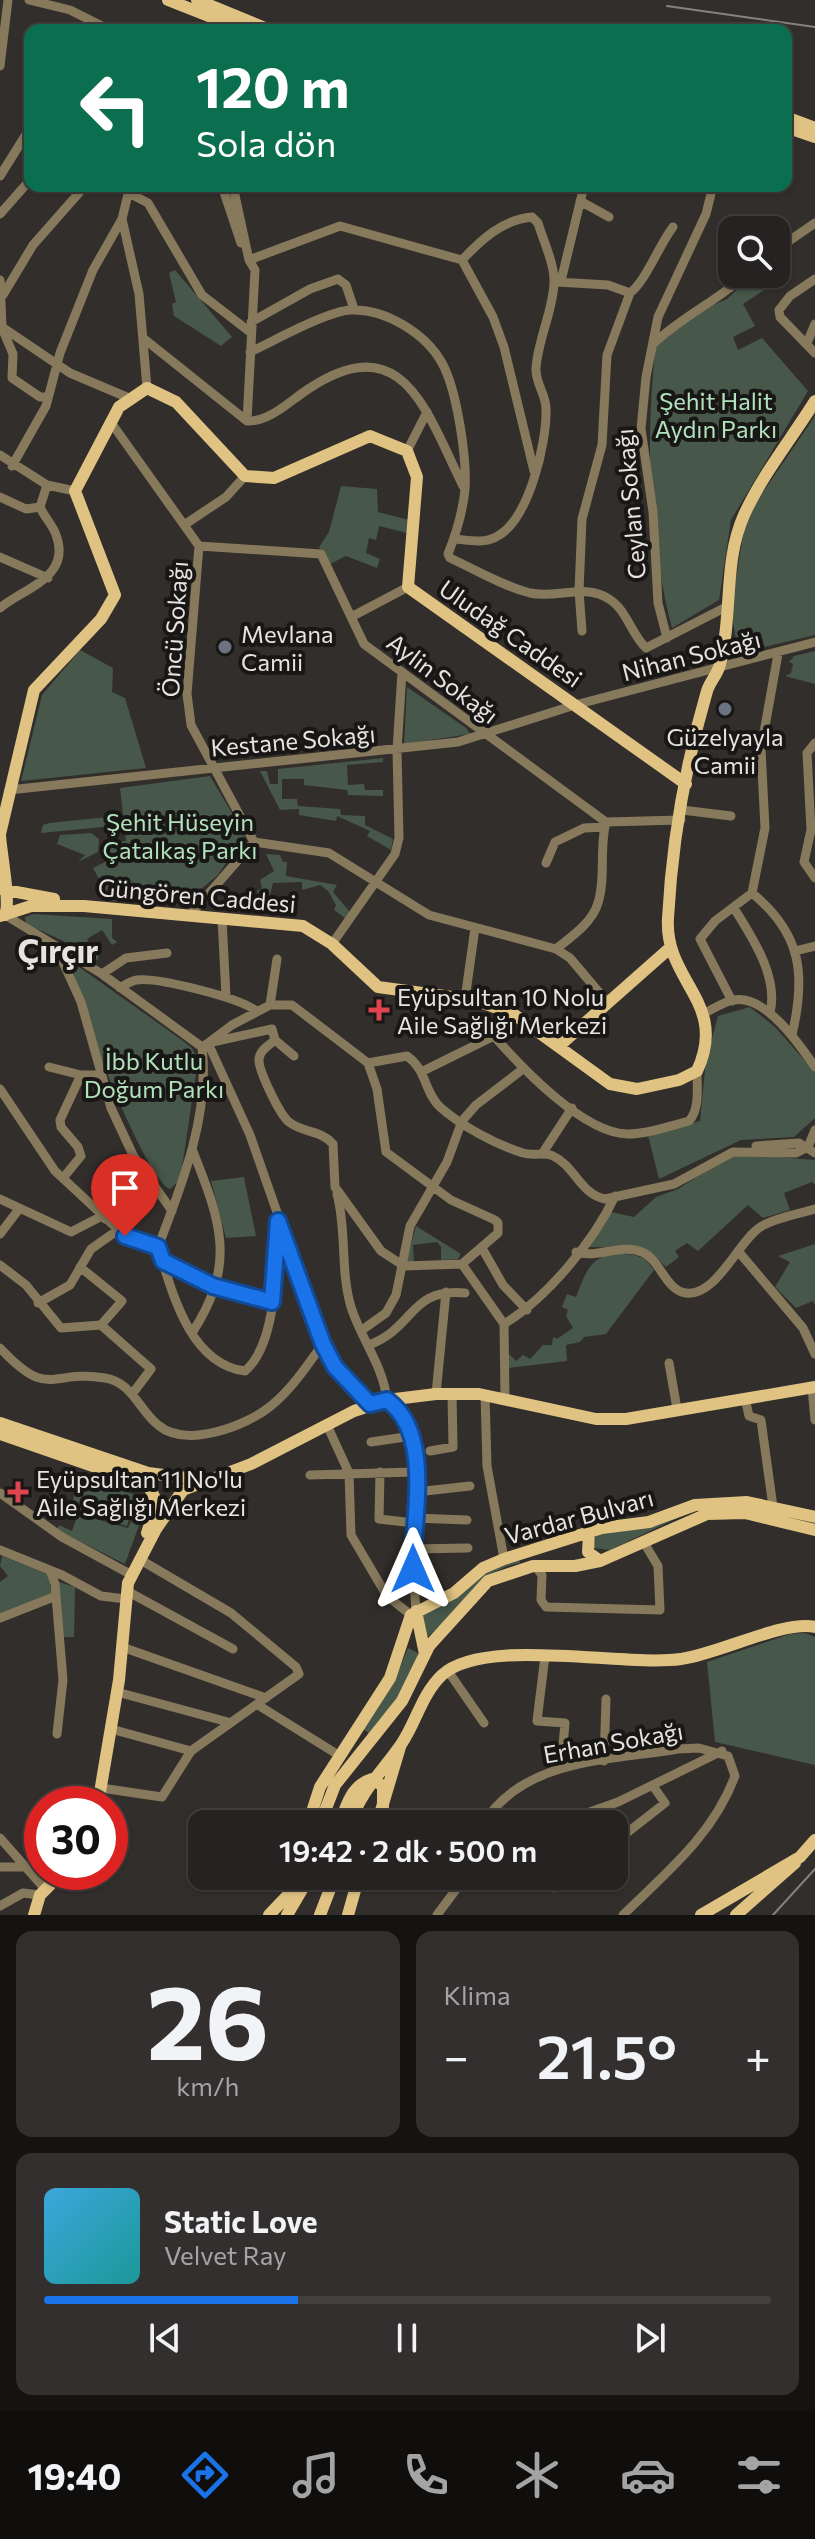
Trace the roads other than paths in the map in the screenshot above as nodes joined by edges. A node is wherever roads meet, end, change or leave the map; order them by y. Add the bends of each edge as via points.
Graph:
1 (8, 0) edge
2 (29, 0) edge
3 (168, 0) edge
4 (197, 0) edge
5 (90, 24) edge
6 (229, 24) edge
7 (255, 24) edge
8 (0, 66) edge
9 (792, 119) edge
10 (815, 128) edge
11 (792, 129) edge
12 (815, 137) edge
13 (24, 138) edge
14 (0, 176) edge
15 (24, 187) edge
16 (80, 192) edge
17 (129, 192) edge
18 (133, 192) edge
19 (224, 192) edge
20 (234, 192) edge
21 (582, 192) edge
22 (712, 192) edge
23 (580, 201) junction
24 (0, 214) edge
25 (609, 217) dead end
26 (122, 219) junction
27 (815, 223) edge
28 (673, 227) dead end
29 (790, 240) edge
30 (249, 260) junction
31 (462, 260) junction
32 (815, 279) edge
33 (0, 280) edge
34 (557, 282) junction
35 (731, 288) edge
36 (630, 293) junction
37 (3, 295) junction
38 (354, 309) junction
39 (815, 324) edge
40 (1, 327) edge
41 (251, 327) junction
42 (143, 338) junction
43 (807, 343) junction
44 (650, 346) junction
45 (250, 352) junction
46 (815, 353) edge
47 (58, 363) junction
48 (147, 388) junction
49 (48, 397) junction
50 (129, 398) junction
51 (815, 401) edge
52 (427, 412) junction
53 (110, 421) junction
54 (247, 421) junction
55 (407, 451) junction
56 (0, 455) edge
57 (12, 466) junction
58 (535, 474) junction
59 (245, 476) junction
60 (47, 485) junction
61 (465, 489) junction
62 (75, 491) junction
63 (0, 497) edge
64 (40, 507) junction
65 (184, 525) junction
66 (454, 539) junction
67 (199, 546) junction
68 (0, 557) edge
69 (48, 578) junction
70 (408, 587) junction
71 (579, 591) junction
72 (726, 607) junction
73 (0, 608) edge
74 (351, 617) junction
75 (582, 631) dead end
76 (667, 638) junction
77 (815, 642) edge
78 (778, 654) junction
79 (720, 665) junction
80 (402, 672) junction
81 (575, 705) junction
82 (486, 735) junction
83 (815, 743) edge
84 (397, 750) junction
85 (214, 768) junction
86 (686, 784) junction
87 (9, 790) junction
88 (682, 815) junction
89 (731, 816) dead end
90 (606, 825) junction
91 (0, 834) edge
92 (254, 842) junction
93 (815, 856) edge
94 (804, 862) junction
95 (546, 863) dead end
96 (815, 878) edge
97 (378, 883) junction
98 (2, 890) edge
99 (752, 893) junction
100 (84, 906) junction
101 (734, 908) junction
102 (190, 915) junction
103 (2, 916) edge
104 (222, 919) junction
105 (475, 928) junction
106 (332, 944) junction
107 (815, 946) edge
108 (671, 947) junction
109 (57, 949) junction
110 (556, 949) junction
111 (795, 951) junction
112 (167, 953) dead end
113 (277, 959) dead end
114 (102, 974) junction
115 (120, 988) junction
116 (226, 996) junction
117 (465, 999) junction
118 (732, 1001) junction
119 (608, 1003) junction
120 (270, 1005) junction
121 (501, 1009) junction
122 (256, 1011) junction
123 (705, 1013) junction
124 (770, 1013) junction
125 (792, 1035) junction
126 (494, 1036) junction
127 (275, 1040) junction
128 (205, 1045) junction
129 (559, 1046) junction
130 (294, 1056) dead end
131 (368, 1063) junction
132 (49, 1067) dead end
133 (815, 1067) edge
134 (523, 1069) junction
135 (423, 1071) junction
136 (697, 1071) junction
137 (81, 1075) junction
138 (100, 1075) junction
139 (0, 1089) edge
140 (572, 1108) junction
141 (462, 1121) junction
142 (815, 1130) edge
143 (192, 1149) junction
144 (811, 1150) edge
145 (542, 1154) junction
146 (63, 1178) junction
147 (152, 1186) junction
148 (335, 1187) junction
149 (432, 1188) junction
150 (615, 1196) junction
151 (0, 1199) edge
152 (19, 1209) junction
153 (815, 1209) edge
154 (172, 1211) junction
155 (103, 1217) junction
156 (278, 1221) junction
157 (118, 1230) junction
158 (0, 1234) edge
159 (158, 1247) junction
160 (482, 1248) junction
161 (738, 1251) junction
162 (576, 1252) junction
163 (163, 1261) junction
164 (462, 1264) junction
165 (0, 1265) edge
166 (404, 1266) junction
167 (80, 1267) junction
168 (213, 1286) junction
169 (446, 1292) junction
170 (465, 1293) dead end
171 (272, 1302) junction
172 (38, 1303) junction
173 (527, 1310) junction
174 (504, 1324) junction
175 (101, 1325) junction
176 (362, 1330) junction
177 (192, 1333) junction
178 (323, 1344) junction
179 (369, 1345) junction
180 (0, 1348) edge
181 (815, 1354) edge
182 (669, 1363) dead end
183 (814, 1388) edge
184 (133, 1393) junction
185 (436, 1394) junction
186 (452, 1394) junction
187 (485, 1395) junction
188 (745, 1398) junction
189 (505, 1399) junction
190 (387, 1400) junction
191 (370, 1404) junction
192 (677, 1409) junction
193 (815, 1420) edge
194 (0, 1423) edge
195 (327, 1425) junction
196 (0, 1434) edge
197 (412, 1436) junction
198 (371, 1442) dead end
199 (430, 1451) dead end
200 (348, 1472) junction
201 (380, 1472) junction
202 (415, 1472) junction
203 (310, 1475) dead end
204 (202, 1480) junction
205 (470, 1486) dead end
206 (416, 1492) junction
207 (0, 1493) edge
208 (773, 1507) junction
209 (815, 1517) edge
210 (414, 1520) junction
211 (467, 1520) dead end
212 (815, 1530) edge
213 (589, 1533) junction
214 (643, 1541) junction
215 (468, 1548) dead end
216 (413, 1549) junction
217 (0, 1550) edge
218 (139, 1559) junction
219 (504, 1559) junction
220 (600, 1561) junction
221 (535, 1566) junction
222 (50, 1570) junction
223 (130, 1574) junction
224 (126, 1595) junction
225 (56, 1596) junction
226 (413, 1613) junction
227 (0, 1618) edge
228 (815, 1627) edge
229 (403, 1645) junction
230 (122, 1647) junction
231 (233, 1649) dead end
232 (424, 1649) junction
233 (545, 1656) junction
234 (448, 1671) junction
235 (117, 1692) junction
236 (606, 1699) dead end
237 (262, 1702) junction
238 (228, 1722) junction
239 (484, 1723) dead end
240 (111, 1729) junction
241 (57, 1734) dead end
242 (401, 1744) junction
243 (191, 1751) junction
244 (722, 1751) junction
245 (340, 1756) junction
246 (604, 1761) junction
247 (561, 1768) junction
248 (372, 1779) junction
249 (101, 1786) edge
250 (653, 1786) junction
251 (128, 1792) edge
252 (359, 1800) junction
253 (383, 1807) junction
254 (313, 1810) edge
255 (325, 1810) edge
256 (346, 1810) edge
257 (355, 1810) edge
258 (382, 1810) edge
259 (495, 1810) edge
260 (592, 1810) edge
261 (628, 1832) edge
262 (0, 1838) edge
263 (815, 1840) edge
264 (800, 1857) junction
265 (24, 1866) edge
266 (0, 1867) edge
267 (24, 1867) edge
268 (291, 1890) edge
269 (302, 1890) edge
270 (325, 1890) edge
271 (329, 1890) edge
272 (355, 1890) edge
273 (456, 1890) edge
274 (43, 1892) joint
275 (23, 1893) junction
276 (0, 1895) edge
277 (0, 1906) edge
278 (34, 1915) edge
279 (269, 1915) edge
280 (287, 1915) edge
281 (319, 1915) edge
282 (348, 1915) edge
283 (437, 1915) edge
284 (623, 1915) edge
285 (701, 1915) edge
286 (736, 1915) edge

1 - 8 street
2 - 5 street via 70,10
3 - 6 main road
4 - 7 main road
9 - 10 main road
11 - 12 main road
13 - 14 street
15 - 24 street
16 - 37 street via 33,245
17 - 26 street
18 - 41 street via 148,203 202,295
19 - 30 street
20 - 30 street
21 - 23 street
22 - 44 street, Ceylan Sokağı
23 - 25 street
23 - 34 street
26 - 42 street
26 - 47 street via 93,270
27 - 29 street
28 - 36 street
30 - 31 street via 340,226
30 - 41 street via 255,270
31 - 34 street via 485,236 532,217
31 - 58 street via 504,347
32 - 43 street via 779,310
33 - 37 street
34 - 36 street via 608,285
34 - 58 street via 535,373 547,412
35 - 44 street via 677,321
36 - 71 street via 607,355 602,445 582,519
37 - 40 street
38 - 41 street via 346,285 338,279 310,289
38 - 45 street
38 - 61 street via 402,324 444,366 463,448
39 - 43 street
40 - 47 street
40 - 49 street via 13,354 12,378
41 - 45 street
42 - 48 street
42 - 54 street
43 - 46 street
44 - 76 street, Ceylan Sokağı via 641,429 658,603
45 - 54 street
47 - 49 street
47 - 50 street
48 - 50 main road
48 - 59 main road via 176,402
49 - 57 street
50 - 53 main road
51 - 72 main road via 744,515
52 - 54 street via 407,381 355,365 273,413
52 - 55 street
52 - 61 street
53 - 62 main road
53 - 65 street
55 - 59 main road via 370,436 274,478
55 - 70 main road, Uludağ Caddesi via 417,477
56 - 57 street
57 - 60 street
58 - 66 street via 518,516 499,536
59 - 65 street via 226,497
60 - 62 street
60 - 64 street
61 - 66 street
62 - 87 main road via 115,595 101,619 34,690
63 - 64 street via 26,509
64 - 69 street via 60,551
65 - 67 street
66 - 71 street via 450,558 507,584 546,596
67 - 74 street, Aylin Sokağı via 321,554
67 - 85 street, Öncü Sokağı via 187,694 191,725
68 - 69 street
69 - 73 street
70 - 74 street
70 - 81 main road, Uludağ Caddesi
71 - 75 street
71 - 76 street via 607,597 619,606 646,648
72 - 76 street
72 - 79 main road
74 - 80 street, Aylin Sokağı via 364,644
77 - 78 street, Nihan Sokağı
78 - 79 street, Nihan Sokağı
78 - 99 street via 761,749 765,828
79 - 81 street, Nihan Sokağı
79 - 86 main road via 708,686
80 - 82 street, Aylin Sokağı
80 - 84 street
81 - 82 street, Kestane Sokağı
81 - 86 main road, Uludağ Caddesi
82 - 84 street, Kestane Sokağı
82 - 90 street, Aylin Sokağı
83 - 94 street via 807,753 811,830
84 - 85 street, Kestane Sokağı
84 - 97 street via 399,838
85 - 87 street, Kestane Sokağı
85 - 92 street, Öncü Sokağı
86 - 88 main road
87 - 91 main road
88 - 89 street
88 - 90 street
88 - 108 main road via 668,920
90 - 95 street via 584,828 555,842
90 - 110 street via 598,903 586,924
91 - 98 main road
92 - 97 street via 329,853
92 - 102 street
93 - 94 street
94 - 96 street
97 - 105 street via 429,915
97 - 106 street
98 - 100 main road, Güngören Caddesi
98 - 103 main road via 9,900
99 - 101 street
99 - 111 street via 783,926
100 - 102 main road, Güngören Caddesi
100 - 103 main road, Güngören Caddesi via 31,906
101 - 118 street via 700,939
101 - 124 street via 767,976 773,1000
102 - 104 main road, Güngören Caddesi
103 - 109 street
104 - 106 main road, Güngören Caddesi via 303,926
104 - 116 street
105 - 110 street
105 - 117 street
106 - 117 main road, Güngören Caddesi via 378,987
107 - 111 street
108 - 119 main road
108 - 123 main road
109 - 114 street
109 - 138 street via 81,1002
110 - 119 street
111 - 125 street via 801,988
112 - 114 street via 126,958
113 - 120 street
114 - 115 street
115 - 116 street via 146,980
115 - 128 street
116 - 122 street
117 - 121 main road, Güngören Caddesi
118 - 123 street
118 - 124 street via 753,1003
119 - 129 main road
120 - 122 street
120 - 131 street via 292,1005
121 - 126 street
121 - 129 main road, Güngören Caddesi
122 - 128 street
123 - 136 main road via 707,1040
124 - 125 street
125 - 133 street
126 - 134 street
126 - 135 street
127 - 128 street via 272,1029 266,1028
127 - 130 street
127 - 148 street via 259,1057 262,1073 285,1119 321,1133 333,1144
128 - 143 street
128 - 156 street via 250,1135
129 - 136 main road, Güngören Caddesi via 610,1084 637,1089
131 - 135 street via 407,1056
131 - 149 street via 386,1152
132 - 137 street
134 - 140 street
134 - 141 street
135 - 141 street via 439,1106
136 - 140 street via 694,1116 689,1121 629,1134 613,1132
137 - 138 street
137 - 146 street via 59,1125 78,1147 80,1159
138 - 147 street via 122,1132
139 - 146 street via 39,1152
140 - 145 street
141 - 145 street via 514,1150
141 - 149 street
142 - 144 street
143 - 154 street
143 - 168 street via 221,1232
144 - 150 street via 799,1143 750,1146 674,1184
145 - 150 street via 561,1161 594,1197
146 - 155 street
147 - 154 street
147 - 155 street
148 - 166 street via 381,1251
148 - 176 street via 351,1308
149 - 160 street via 498,1223 498,1233
149 - 166 street via 406,1236
150 - 162 street via 603,1221
151 - 152 street
152 - 155 street via 71,1232
152 - 158 street
153 - 161 street via 761,1226
154 - 159 street
155 - 157 street
156 - 171 street
156 - 178 street
157 - 159 street
157 - 167 street via 91,1249
159 - 163 street
160 - 164 street
160 - 173 street via 503,1285
161 - 162 street via 713,1281 688,1293 672,1285 641,1251
161 - 181 street via 803,1328
162 - 173 street
163 - 168 street
163 - 177 street via 170,1291
164 - 166 street
164 - 174 street
165 - 172 street via 26,1285
166 - 176 street via 386,1313
167 - 172 street via 70,1285
167 - 175 street via 122,1301
168 - 171 street
168 - 177 street
169 - 170 street
169 - 179 street via 423,1298 396,1331
169 - 185 street
171 - 177 street via 257,1359 245,1371 210,1352
172 - 175 street via 61,1328
173 - 174 street
174 - 189 street
175 - 184 street via 151,1369
176 - 179 street
178 - 184 street via 293,1386 270,1407 202,1434 161,1428
178 - 191 street via 335,1367
179 - 190 street
180 - 184 street via 32,1376 46,1381 105,1378
182 - 192 street
183 - 188 main road
183 - 193 street
185 - 186 main road
185 - 190 main road
186 - 187 main road
186 - 199 street via 453,1447
187 - 189 main road
187 - 219 street via 487,1466
188 - 192 main road
188 - 208 street via 749,1416 761,1420
189 - 192 main road via 596,1419
190 - 191 main road
190 - 197 street via 404,1414
191 - 195 main road
194 - 204 main road via 148,1473
195 - 200 street
195 - 204 main road via 251,1464
196 - 218 main road via 153,1488 157,1502
197 - 198 street
197 - 202 street
200 - 201 street
200 - 203 street
200 - 226 street via 351,1535 387,1596
201 - 202 street
201 - 210 street via 379,1519
202 - 206 street
204 - 218 main road via 179,1494
205 - 206 street
206 - 210 street
207 - 223 street via 62,1537
208 - 209 main road, Vardar Bulvarı
208 - 213 main road, Vardar Bulvarı via 712,1502
210 - 211 street
210 - 216 street
212 - 214 main road, Vardar Bulvarı via 727,1512 694,1518
213 - 219 main road, Vardar Bulvarı
213 - 220 main road via 588,1552
214 - 220 main road, Vardar Bulvarı
214 - 221 street via 658,1566 660,1610 546,1607 541,1600 542,1575
215 - 216 street
216 - 226 street
217 - 222 street
218 - 223 main road
218 - 237 street via 231,1613 296,1667 295,1680
219 - 226 main road, Vardar Bulvarı
220 - 221 main road, Vardar Bulvarı
221 - 232 main road, Vardar Bulvarı via 488,1581
222 - 224 street via 101,1596
222 - 225 street
223 - 224 main road
224 - 230 main road
224 - 231 street
225 - 227 street
225 - 241 street via 63,1680
226 - 229 main road
226 - 232 main road
228 - 233 main road via 794,1626 669,1661
229 - 232 main road via 410,1638
229 - 245 main road via 386,1686
230 - 235 main road
230 - 237 street
232 - 255 main road, Vardar Bulvarı via 402,1701 335,1785
233 - 234 main road via 502,1656
233 - 247 street via 537,1721 565,1723
234 - 239 street
234 - 242 main road via 429,1691
235 - 238 street
235 - 240 main road
236 - 246 street
237 - 238 street
237 - 245 street
238 - 243 street
240 - 243 street
240 - 249 main road
242 - 248 main road
242 - 253 main road
243 - 251 street via 162,1797
244 - 246 street, Erhan Sokağı via 678,1749
244 - 250 street
244 - 284 street via 732,1761 735,1776 723,1807 696,1845
245 - 254 main road
246 - 247 street, Erhan Sokağı
247 - 259 street, Erhan Sokağı via 541,1772 512,1789
248 - 252 main road
248 - 253 main road via 383,1786
248 - 256 main road via 356,1788
250 - 260 street
250 - 261 street via 665,1803
252 - 253 main road
252 - 257 main road
253 - 258 main road
262 - 265 street
263 - 264 main road
264 - 285 main road
264 - 286 main road
266 - 267 street
268 - 279 main road
269 - 280 main road
270 - 281 main road
271 - 281 main road
272 - 282 main road
273 - 283 street
274 - 275 street
274 - 278 main road
275 - 276 street
275 - 277 street

